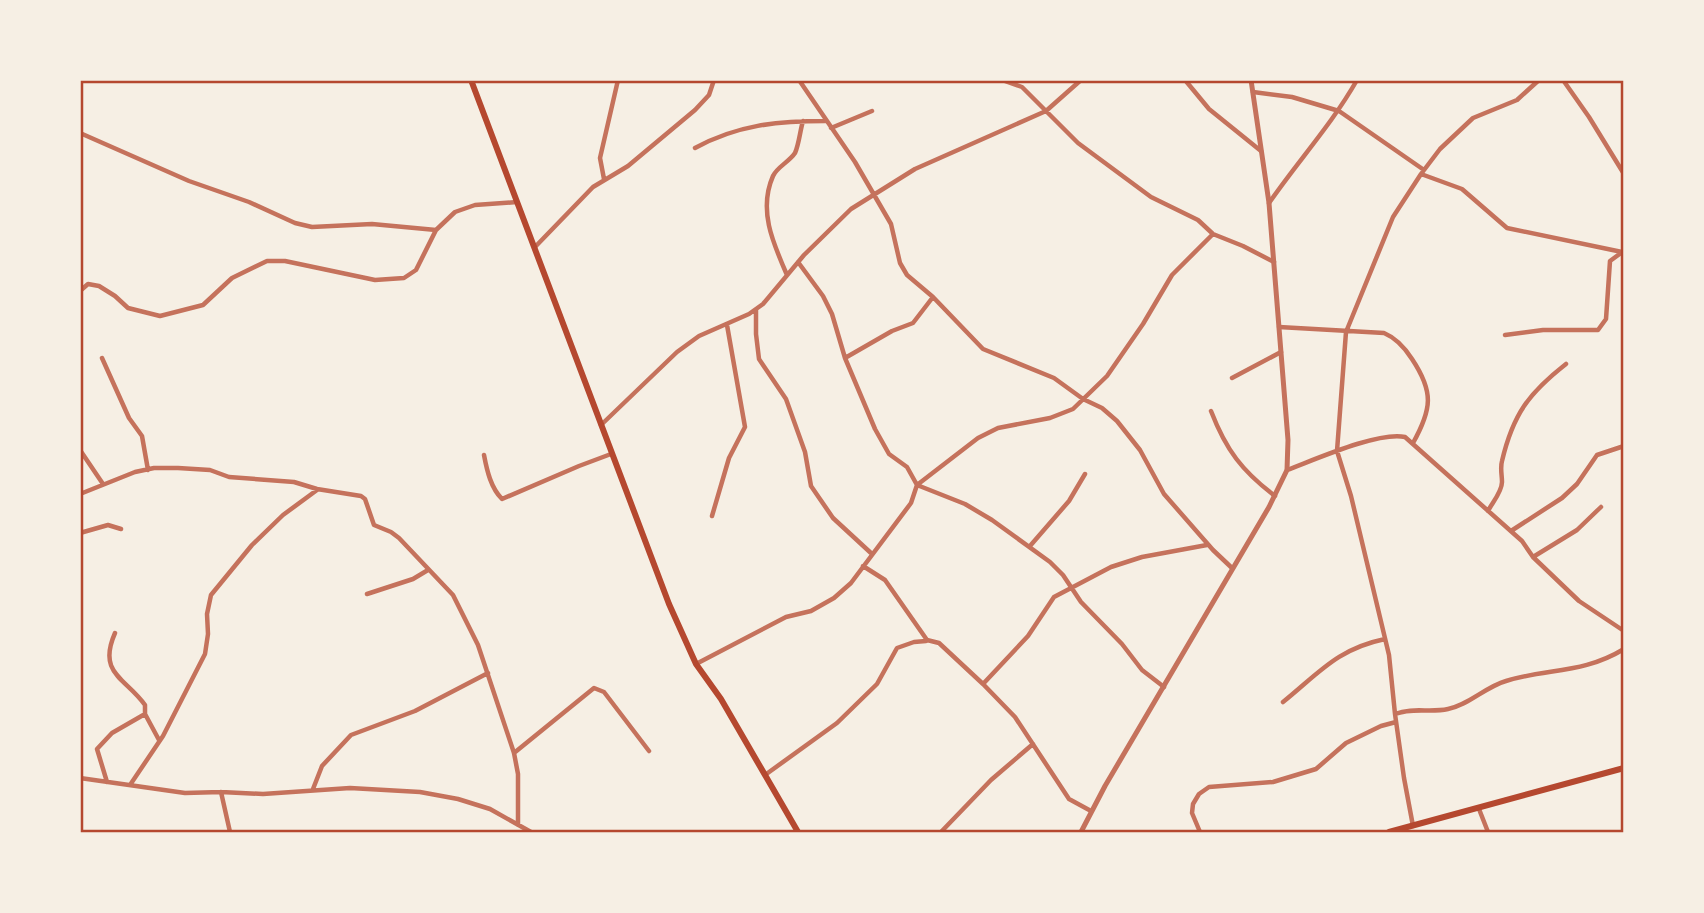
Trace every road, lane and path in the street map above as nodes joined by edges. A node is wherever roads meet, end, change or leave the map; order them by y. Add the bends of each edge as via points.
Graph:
1 (471, 80) edge
2 (618, 80) edge
3 (714, 80) edge
4 (799, 80) edge
5 (1002, 80) edge
6 (1081, 80) edge
7 (1185, 80) edge
8 (1251, 80) edge
9 (1357, 80) edge
10 (1539, 80) edge
11 (1563, 80) edge
12 (1253, 92) junction
13 (872, 111) dead end
14 (1046, 111) junction
15 (1339, 111) junction
16 (803, 121) junction
17 (826, 121) junction
18 (831, 128) junction
19 (80, 132) edge
20 (695, 148) dead end
21 (1261, 151) junction
22 (1422, 172) junction
23 (1623, 174) edge
24 (604, 179) junction
25 (873, 194) junction
26 (517, 202) junction
27 (1269, 203) junction
28 (436, 230) junction
29 (1213, 234) junction
30 (534, 248) junction
31 (1623, 251) edge
32 (798, 262) junction
33 (1274, 262) junction
34 (787, 275) junction
35 (80, 291) edge
36 (933, 297) junction
37 (756, 309) junction
38 (727, 325) junction
39 (1279, 327) junction
40 (1346, 332) junction
41 (1505, 335) dead end
42 (1281, 352) junction
43 (102, 358) dead end
44 (845, 359) junction
45 (1566, 364) dead end
46 (1232, 379) dead end
47 (1083, 399) junction
48 (1211, 411) dead end
49 (600, 426) junction
50 (1413, 443) junction
51 (1623, 446) edge
52 (80, 450) edge
53 (1338, 451) junction
54 (611, 454) junction
55 (484, 456) dead end
56 (148, 470) junction
57 (1287, 470) junction
58 (1085, 474) dead end
59 (103, 484) junction
60 (916, 485) junction
61 (317, 489) junction
62 (80, 494) edge
63 (1275, 496) junction
64 (1601, 507) dead end
65 (1488, 511) junction
66 (712, 516) dead end
67 (121, 529) dead end
68 (1511, 531) junction
69 (80, 533) edge
70 (1208, 545) junction
71 (1030, 546) junction
72 (872, 554) junction
73 (1534, 557) junction
74 (863, 566) junction
75 (1232, 568) junction
76 (428, 570) junction
77 (1072, 588) junction
78 (367, 594) dead end
79 (1623, 631) edge
80 (115, 633) dead end
81 (1385, 639) junction
82 (927, 640) junction
83 (1623, 649) edge
84 (696, 664) junction
85 (488, 673) junction
86 (983, 684) junction
87 (1164, 687) junction
88 (1283, 702) dead end
89 (145, 714) junction
90 (1395, 714) junction
91 (1396, 722) junction
92 (159, 740) junction
93 (1033, 744) junction
94 (649, 751) dead end
95 (514, 753) junction
96 (1623, 768) edge
97 (765, 775) junction
98 (80, 778) edge
99 (107, 782) junction
100 (130, 785) junction
101 (313, 789) junction
102 (221, 792) junction
103 (1479, 809) junction
104 (1091, 811) junction
105 (518, 825) junction
106 (1413, 826) junction
107 (230, 832) edge
108 (531, 832) edge
109 (797, 832) edge
110 (941, 832) edge
111 (1081, 832) edge
112 (1200, 832) edge
113 (1389, 832) edge
114 (1488, 832) edge

1 - 26 main road
2 - 24 street via 600,158
3 - 24 street via 709,95 695,110 628,166
4 - 17 street
5 - 14 street via 1022,87
6 - 14 street
7 - 21 street via 1209,109
8 - 12 street
9 - 15 street
10 - 22 street via 1517,100 1473,118
11 - 23 street
12 - 15 street via 1292,97
12 - 21 street
13 - 18 street
14 - 25 street via 915,169
14 - 29 street via 1078,144 1151,197 1198,220
15 - 22 street
15 - 27 street
16 - 17 street
16 - 20 street via 742,128
16 - 34 street via 795,152 773,174 766,197 772,242
17 - 18 street
18 - 25 street
19 - 28 street via 295,223 312,227 372,223
21 - 27 street
22 - 31 street via 1462,189 1507,228
22 - 40 street via 1393,217
24 - 30 street
25 - 32 street via 851,209
25 - 36 street via 891,224 900,263
26 - 28 street via 462,209
26 - 30 main road
27 - 33 street
28 - 35 street via 416,270 391,281 267,261 232,278 203,305 160,316 128,308 99,286 88,284
29 - 33 street
29 - 47 street via 1172,275 1107,376
30 - 49 main road
31 - 41 street via 1609,261 1606,319 1598,330
32 - 34 street
32 - 44 street via 832,314
33 - 39 street
34 - 37 street
36 - 44 street via 913,323
36 - 47 street via 983,348 1054,378
37 - 38 street
37 - 72 street via 759,359 786,399 805,452 811,486 833,518
38 - 49 street via 699,336 677,352
38 - 66 street via 745,427 729,458
39 - 40 street
39 - 42 street
40 - 50 street via 1390,335 1423,376 1429,392 1427,409
40 - 53 street
42 - 46 street
42 - 57 street via 1289,440
43 - 56 street via 142,436
44 - 60 street via 889,454 907,467
45 - 65 street via 1525,402 1500,465 1502,486
47 - 60 street via 1073,409 1050,418 998,428 978,438
47 - 70 street via 1118,421 1157,483
48 - 63 street via 1231,454 1252,479
49 - 54 main road
50 - 53 street via 1397,435
50 - 65 street
51 - 68 street via 1597,455 1570,491
52 - 59 street
53 - 57 street
53 - 81 street
54 - 55 street via 502,499
54 - 84 main road
56 - 59 street
56 - 61 street via 210,470 229,477 294,482
57 - 63 street
58 - 71 street via 1069,501
59 - 62 street
60 - 71 street via 965,504
60 - 72 street via 911,503
61 - 76 street via 361,496 374,525 399,538
61 - 92 street via 283,514 211,595 205,654
63 - 75 street
64 - 73 street via 1577,530
65 - 68 street
67 - 69 street via 108,525
68 - 73 street
70 - 75 street
70 - 77 street via 1142,557
71 - 77 street
72 - 74 street
73 - 79 street via 1580,601
74 - 82 street via 885,580
74 - 84 street via 834,598 811,611 786,617
75 - 87 street
76 - 78 street
76 - 85 street via 453,595
77 - 86 street via 1054,597 1028,636
77 - 87 street via 1142,670
80 - 89 street via 109,652 113,673 141,699
81 - 88 street via 1365,643 1327,663
81 - 90 street
82 - 86 street via 939,643
82 - 97 street via 897,649 877,684 837,723
83 - 90 street via 1587,666 1494,685 1452,709
84 - 97 main road
85 - 95 street
85 - 101 street via 415,711 351,735 322,766
86 - 93 street
87 - 104 street
89 - 92 street
89 - 99 street via 112,733 97,749
90 - 91 street
91 - 106 street
91 - 112 street via 1346,743 1316,769 1273,782 1209,787 1192,804
92 - 100 street
93 - 104 street via 1069,799
93 - 110 street
94 - 95 street via 604,691 594,688
95 - 105 street
96 - 103 main road
97 - 109 main road
98 - 99 street
99 - 100 street
100 - 102 street via 170,792
101 - 102 street
101 - 105 street via 390,789 442,796 490,809
102 - 107 street
103 - 106 main road
103 - 114 street
104 - 111 street
105 - 108 street
106 - 113 main road

